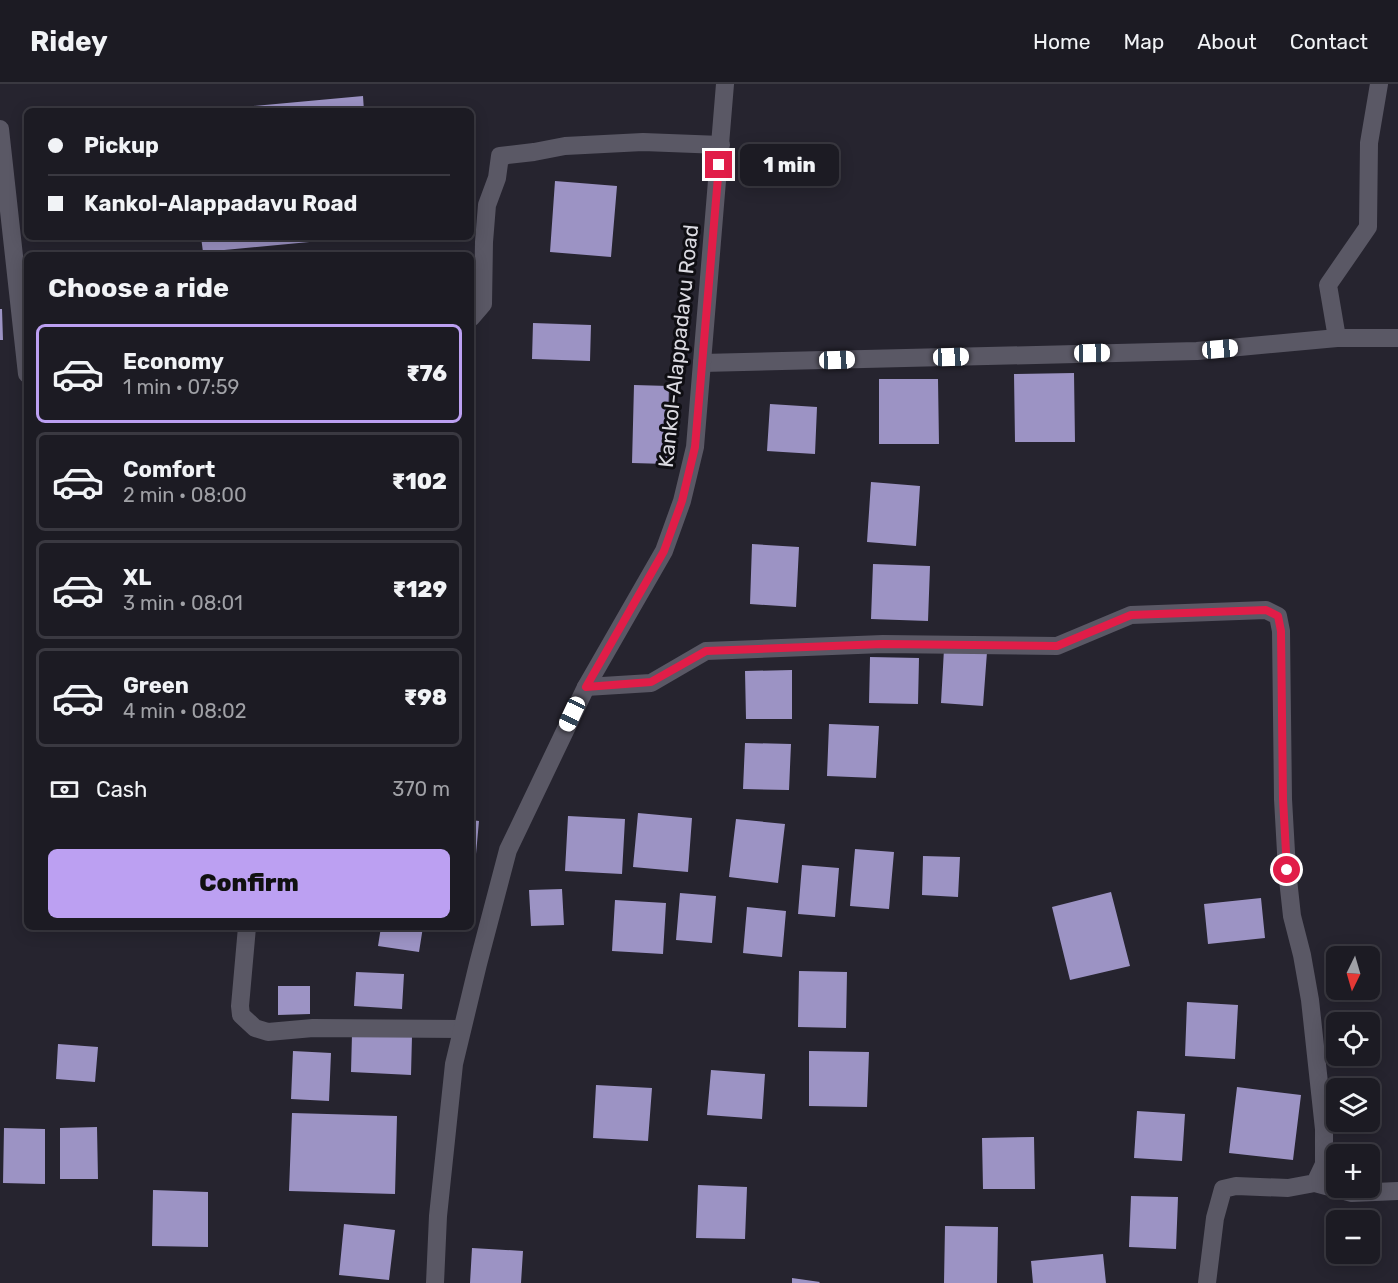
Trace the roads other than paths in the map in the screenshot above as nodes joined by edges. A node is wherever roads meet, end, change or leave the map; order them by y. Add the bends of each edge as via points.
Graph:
1 (725, 84) edge
2 (1379, 84) edge
3 (0, 129) edge
4 (721, 145) junction
5 (474, 314) edge
6 (1337, 338) junction
7 (1398, 338) edge
8 (24, 347) edge
9 (702, 363) junction
10 (586, 687) junction
11 (247, 930) edge
12 (462, 1029) junction
13 (1315, 1183) junction
14 (1398, 1191) edge
15 (435, 1283) edge
16 (1207, 1283) edge

1 - 4 street, Kankol-Alappadavu Road
2 - 6 street via 1370,143 1368,227 1328,285
3 - 8 street
4 - 5 street via 643,142 565,146 500,156 487,205 483,304
4 - 9 street, Kankol-Alappadavu Road
6 - 7 street
6 - 9 street via 1197,351
9 - 10 street, Kankol-Alappadavu Road via 695,447 682,501 664,551
10 - 12 street, Kankol-Alappadavu Road via 508,850
10 - 13 street via 651,682 706,651 883,644 1057,646 1131,615 1266,610 1278,616 1287,870 1292,916 1310,1000 1324,1129 1324,1164
11 - 12 street via 240,1006 241,1015 255,1028 268,1032 313,1028
12 - 15 street, Kankol-Alappadavu Road via 449,1101
13 - 14 street via 1352,1193
13 - 16 street via 1288,1188 1223,1189 1215,1218

